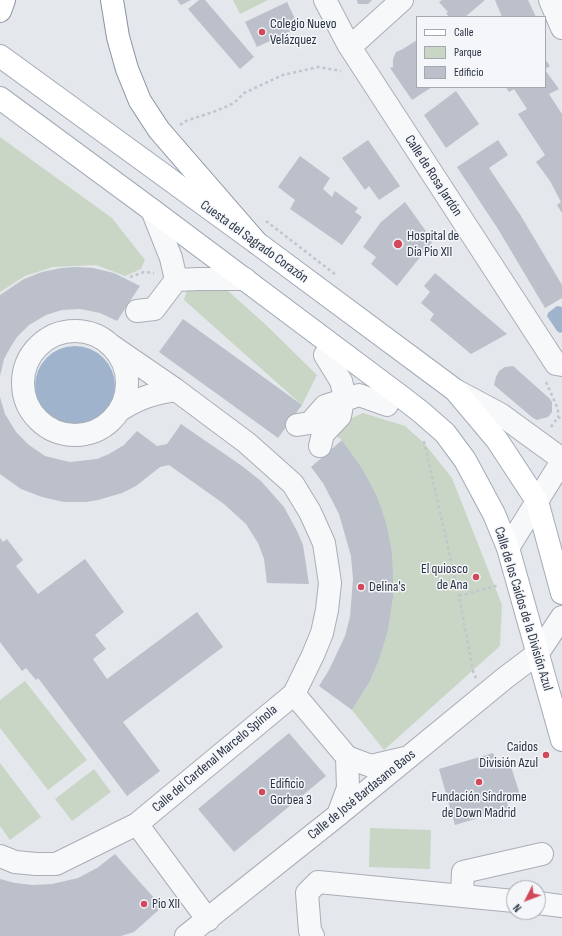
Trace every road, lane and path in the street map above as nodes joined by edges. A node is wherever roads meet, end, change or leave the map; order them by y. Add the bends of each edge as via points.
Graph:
1 (4, 0) edge
2 (112, 0) edge
3 (324, 0) edge
4 (402, 0) edge
5 (550, 0) edge
6 (0, 11) edge
7 (562, 28) edge
8 (349, 47) junction
9 (7, 61) edge
10 (348, 73) dead end
11 (0, 98) edge
12 (186, 121) dead end
13 (152, 210) junction
14 (257, 243) junction
15 (167, 276) junction
16 (130, 277) dead end
17 (245, 279) junction
18 (137, 311) dead end
19 (109, 344) junction
20 (323, 345) junction
21 (562, 365) edge
22 (546, 381) dead end
23 (176, 390) junction
24 (455, 390) junction
25 (336, 407) junction
26 (120, 410) junction
27 (421, 412) junction
28 (558, 417) dead end
29 (297, 425) dead end
30 (424, 439) dead end
31 (320, 446) dead end
32 (562, 460) edge
33 (537, 501) junction
34 (508, 548) junction
35 (562, 593) edge
36 (562, 617) edge
37 (538, 653) junction
38 (482, 673) dead end
39 (294, 694) junction
40 (562, 740) edge
41 (347, 757) junction
42 (410, 757) junction
43 (338, 815) junction
44 (137, 824) junction
45 (542, 854) dead end
46 (0, 856) edge
47 (462, 896) junction
48 (506, 900) edge
49 (546, 905) edge
50 (562, 906) edge
51 (208, 920) junction
52 (186, 936) edge
53 (313, 936) edge

1 - 6 main road
2 - 14 main road via 118,37 140,101 159,130
3 - 8 street, Calle de Rosa Jardón
4 - 8 street
5 - 7 street
8 - 21 street, Calle de Rosa Jardón via 556,364
9 - 14 main road, Cuesta del Sagrado Corazón
10 - 12 path via 318,67 283,75 244,93 234,103
11 - 13 main road
13 - 15 street via 171,258
13 - 17 main road
14 - 24 main road, Cuesta del Sagrado Corazón
15 - 16 path via 144,272
15 - 17 street
15 - 18 street via 154,309
17 - 20 main road
19 - 23 street, Calle del Cardenal Marcelo Spínola
19 - 26 street, Calle del Cardenal Marcelo Spínola via 121,358 127,375 126,393
19 - 26 street, Calle del Cardenal Marcelo Spínola via 95,334 78,330 61,332 46,339 33,351 25,366 22,383 25,400 33,415 45,426 61,434 78,436 94,432 109,423
20 - 25 street
20 - 27 main road
22 - 28 path via 558,409
23 - 26 street, Calle del Cardenal Marcelo Spínola via 152,394
23 - 39 street, Calle del Cardenal Marcelo Spínola via 247,443 293,484 310,512 324,543 330,583 327,610 313,656
24 - 32 street via 500,414
24 - 33 main road, Cuesta del Sagrado Corazón via 497,440
25 - 27 street via 367,408 387,405
25 - 29 street via 310,423
25 - 31 street
27 - 34 main road, Calle de los Caídos de la División Azul via 444,433 465,460 494,514
30 - 38 path via 473,670 476,678
32 - 33 street
33 - 34 street
33 - 35 main road
34 - 37 main road, Calle de los Caídos de la División Azul
36 - 37 street, Calle de José Bardasano Baos
37 - 40 main road, Calle de los Caídos de la División Azul
37 - 42 street, Calle de José Bardasano Baos
39 - 41 street
39 - 44 street, Calle del Cardenal Marcelo Spínola
41 - 42 street via 371,766
41 - 43 street via 348,788
42 - 43 street, Calle de José Bardasano Baos
43 - 51 street, Calle de José Bardasano Baos
44 - 46 street, Calle del Cardenal Marcelo Spínola via 56,864 15,862
44 - 51 street
45 - 47 street via 463,872
47 - 48 street
47 - 53 street via 318,882 307,893 310,931
49 - 50 street
51 - 52 street, Calle de José Bardasano Baos

